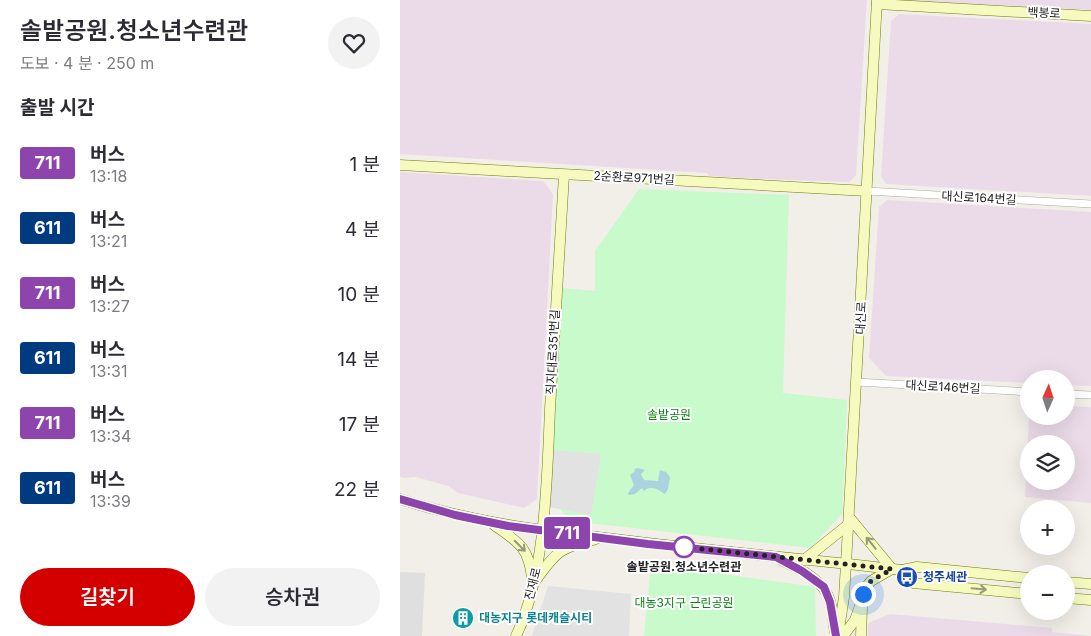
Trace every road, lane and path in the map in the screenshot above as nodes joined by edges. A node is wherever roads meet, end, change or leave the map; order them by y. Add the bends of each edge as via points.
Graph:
1 (877, 2) edge
2 (1091, 16) edge
3 (400, 165) edge
4 (564, 175) junction
5 (867, 191) junction
6 (1091, 204) edge
7 (857, 382) junction
8 (1020, 391) edge
9 (1075, 394) edge
10 (1091, 395) edge
11 (400, 499) edge
12 (849, 520) junction
13 (486, 521) junction
14 (542, 530) junction
15 (602, 538) junction
16 (776, 557) junction
17 (804, 560) junction
18 (846, 564) junction
19 (897, 570) junction
20 (1020, 577) edge
21 (1075, 583) edge
22 (1091, 584) edge
23 (533, 585) junction
24 (1020, 593) edge
25 (863, 594) junction
26 (1075, 599) edge
27 (1091, 600) edge
28 (516, 636) edge
29 (837, 636) edge
30 (843, 636) edge
31 (862, 636) edge

1 - 2 street, 백봉로
1 - 5 street, 대신로
3 - 4 street, 2순환로971번길
4 - 5 street, 2순환로971번길
4 - 14 street, 직지대로351번길
5 - 6 street, 대신로164번길
5 - 7 street, 대신로
7 - 8 street, 대신로146번길
7 - 12 street, 대신로
9 - 10 street
11 - 13 street
12 - 17 street
12 - 18 street, 대신로
19 -> 12 street
13 - 14 street
13 -> 23 street via 510,537 527,554
14 - 15 street
14 - 23 street, 진재로
15 - 16 street
15 - 23 street via 560,550
16 - 17 street
16 - 29 street via 824,587
17 - 18 street
18 - 19 street
18 - 29 street, 대신로
19 - 20 street via 917,567
19 -> 24 street via 913,583
19 - 25 street via 871,581
21 - 22 street
23 - 28 street, 진재로
25 - 30 street via 855,620
25 - 31 street
26 - 27 street

